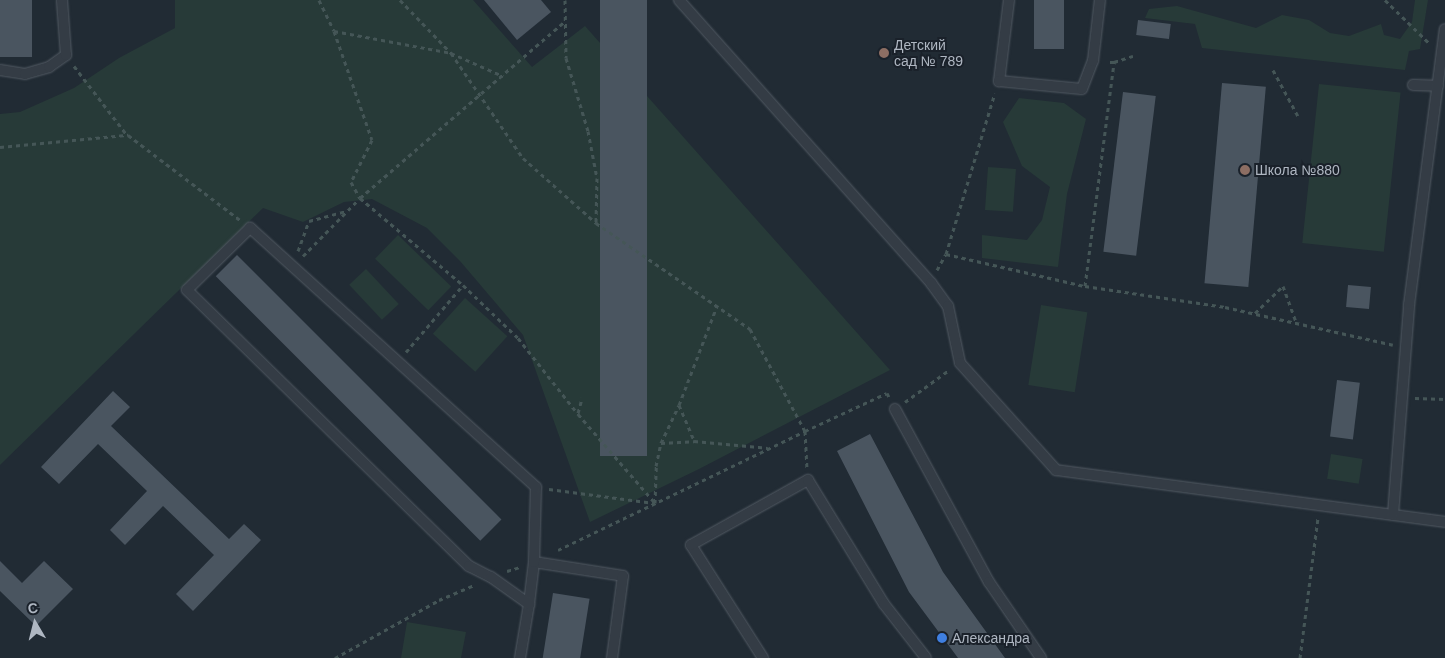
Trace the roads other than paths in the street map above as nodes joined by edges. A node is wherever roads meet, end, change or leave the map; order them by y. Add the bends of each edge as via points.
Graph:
1 (62, 0) edge
2 (679, 0) edge
3 (1009, 0) edge
4 (1100, 0) edge
5 (1445, 29) edge
6 (0, 70) edge
7 (1413, 85) dead end
8 (1438, 86) junction
9 (895, 409) road end
10 (1393, 515) junction
11 (1445, 522) edge
12 (534, 562) junction
13 (528, 604) junction
14 (520, 658) edge
15 (612, 658) edge
16 (763, 658) edge
17 (926, 658) edge
18 (1041, 658) edge

1 - 6 lane via 66,55 49,67 25,74
2 - 10 lane via 931,283 948,306 960,363 1056,470
3 - 4 lane via 999,81 1082,88 1093,61
5 - 8 lane
7 - 8 lane
8 - 10 lane via 1409,305
9 - 18 lane via 989,582
10 - 11 lane
12 - 13 lane
12 - 13 lane via 536,487 250,228 187,290 469,566 491,577
12 - 15 lane via 624,576
13 - 14 lane
16 - 17 lane via 691,545 808,480 884,604

